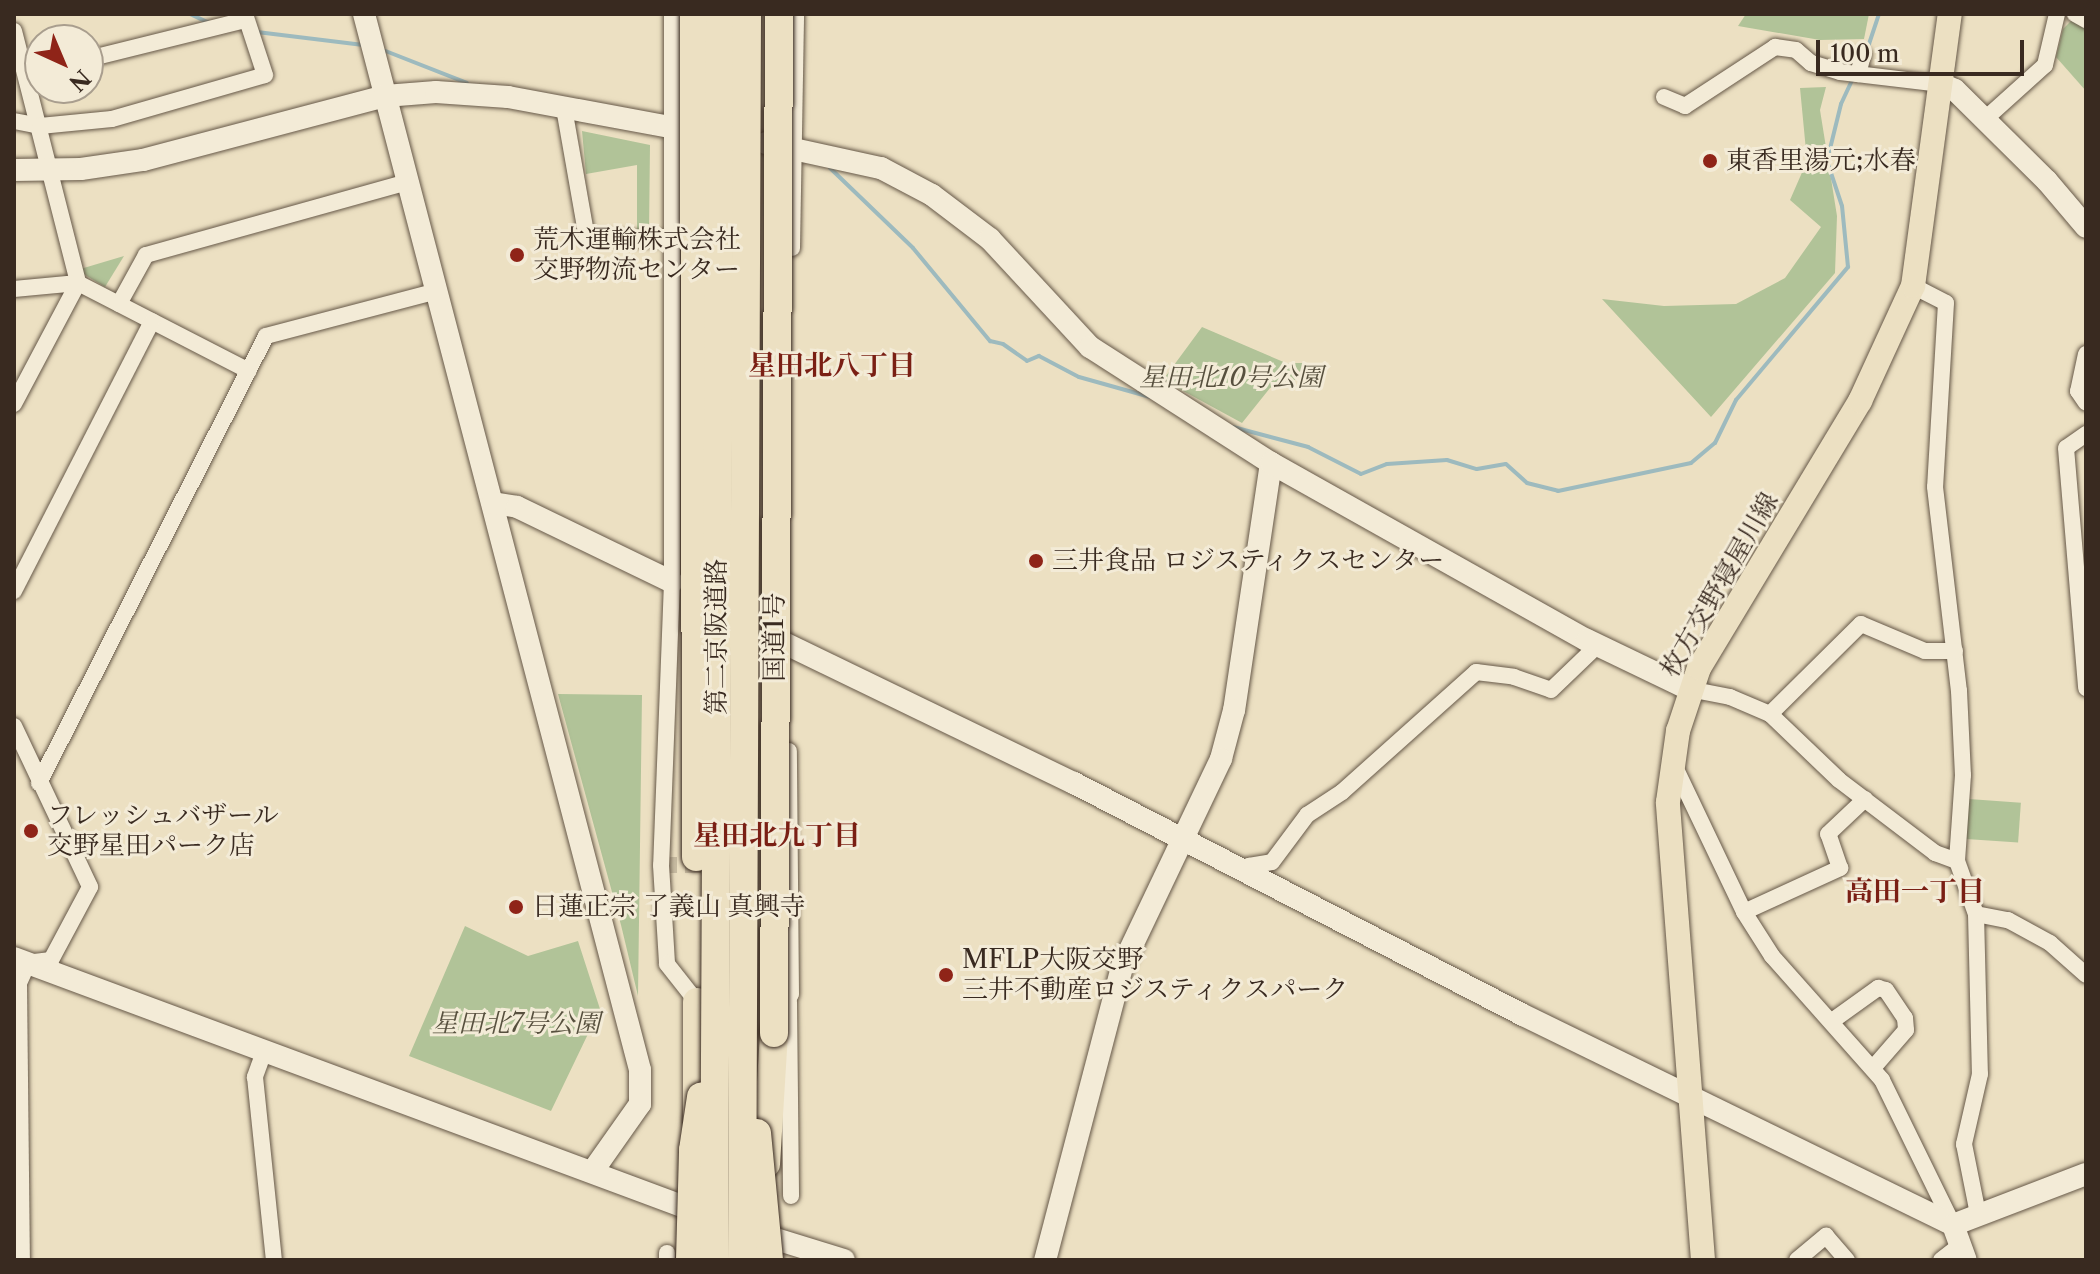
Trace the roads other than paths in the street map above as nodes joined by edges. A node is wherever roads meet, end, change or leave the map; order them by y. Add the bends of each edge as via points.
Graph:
1 (364, 14) edge
2 (672, 14) edge
3 (694, 14) edge
4 (720, 14) edge
5 (747, 14) edge
6 (779, 14) edge
7 (796, 14) edge
8 (1950, 14) edge
9 (2057, 14) edge
10 (2075, 14) edge
11 (246, 17) edge
12 (2086, 20) edge
13 (14, 34) edge
14 (104, 55) edge
15 (1863, 55) dead end
16 (22, 61) joint
17 (1858, 74) junction
18 (1941, 84) junction
19 (385, 96) junction
20 (1664, 97) dead end
21 (564, 108) junction
22 (1984, 120) junction
23 (14, 121) edge
24 (40, 126) junction
25 (671, 127) junction
26 (793, 148) junction
27 (14, 170) edge
28 (50, 170) junction
29 (408, 182) junction
30 (2086, 227) edge
31 (683, 246) junction
32 (671, 271) junction
33 (78, 283) junction
34 (1913, 286) junction
35 (14, 289) edge
36 (438, 291) junction
37 (119, 304) junction
38 (152, 321) junction
39 (2086, 354) edge
40 (249, 371) junction
41 (2086, 403) edge
42 (14, 404) edge
43 (2086, 434) edge
44 (1271, 463) junction
45 (493, 503) junction
46 (672, 582) junction
47 (14, 591) edge
48 (786, 644) junction
49 (1598, 645) junction
50 (1955, 651) junction
51 (2086, 688) edge
52 (1689, 689) junction
53 (1770, 714) junction
54 (14, 726) edge
55 (1674, 765) junction
56 (39, 783) junction
57 (1865, 799) junction
58 (1183, 840) junction
59 (1957, 861) junction
60 (1246, 872) junction
61 (1744, 912) junction
62 (1976, 914) junction
63 (21, 960) edge
64 (2086, 975) edge
65 (718, 1002) junction
66 (789, 1002) junction
67 (1832, 1021) junction
68 (774, 1033) junction
69 (265, 1049) junction
70 (1873, 1068) junction
71 (1689, 1093) junction
72 (592, 1172) junction
73 (2086, 1174) edge
74 (791, 1196) dead end
75 (697, 1212) junction
76 (1978, 1214) junction
77 (1960, 1243) edge
78 (764, 1252) edge
79 (679, 1258) edge
80 (22, 1260) edge
81 (274, 1260) edge
82 (714, 1260) edge
83 (742, 1260) edge
84 (840, 1260) edge
85 (1045, 1260) edge
86 (1703, 1260) edge
87 (1797, 1260) edge
88 (1847, 1260) edge
89 (1941, 1260) edge

1 - 19 street
2 - 25 street
3 - 31 highway, bridge
4 - 65 highway, 第二京阪道路, bridge
5 - 65 highway, 第二京阪道路, bridge
6 - 68 highway, 国道1号, bridge
7 - 26 street
8 - 18 main road, 枚方交野寝屋川線
9 - 22 street via 2045,65
10 - 12 street
11 - 14 street
11 - 24 street via 265,75 112,119
13 - 16 street
15 - 17 street
16 - 24 street
17 - 18 street
17 - 20 street via 1775,47 1685,106
18 - 22 street
18 - 34 main road, 枚方交野寝屋川線
19 - 21 street via 467,92
19 - 28 street via 143,160
19 - 29 street
21 - 25 street
21 - 31 street via 587,238
22 - 30 street
23 - 24 street
24 - 28 street
25 - 26 street
25 - 31 street
26 - 44 street via 881,168 932,195 990,239 1090,347
26 - 48 street
27 - 28 street
28 - 33 street
29 - 36 street
29 - 37 street via 146,255
31 - 32 street
31 - 32 street
31 - 65 highway, bridge
32 - 46 street
33 - 35 street
33 - 37 street
33 - 42 street
34 - 50 street via 1946,303 1935,487
34 - 52 main road, 枚方交野寝屋川線 via 1860,401
36 - 40 street via 266,336
36 - 45 street
37 - 38 street
38 - 40 street
38 - 47 street
39 - 41 street via 2078,391
40 - 56 street
43 - 51 street via 2066,448
44 - 49 street
44 - 58 street via 1234,710 1221,759
45 - 46 street via 517,507
45 - 72 street via 643,1088 640,1104
46 - 65 street via 661,865 667,964
48 - 58 street
48 - 66 street via 792,864
49 - 52 street
49 - 60 street via 1551,690 1514,677 1476,672 1342,792 1307,815 1272,862 1249,866
50 - 53 street via 1925,651 1861,624
50 - 59 street via 1963,775
52 - 53 street via 1730,697
52 - 55 main road, 枚方交野寝屋川線
53 - 57 street
54 - 56 street
55 - 61 street
55 - 71 main road, 枚方交野寝屋川線 via 1668,802
56 - 63 street via 90,887 51,960
57 - 59 street via 1935,853
57 - 61 street via 1828,834 1840,868
58 - 60 street
58 - 85 street via 1122,967
59 - 62 street
60 - 71 street via 1523,1015
61 - 67 street via 1772,956
62 - 64 street via 2008,920 2050,943
62 - 76 street via 1980,1074 1964,1144
63 - 69 street
63 - 80 street
65 - 75 highway
65 - 78 highway, bridge
65 - 79 highway, bridge
65 - 82 highway, 第二京阪道路, bridge
65 - 83 highway, 第二京阪道路, bridge
66 - 68 street
66 - 74 street
67 - 70 street
67 - 70 street via 1878,988 1886,990 1905,1018 1906,1030
68 - 78 highway, 国道1号
69 - 72 street
69 - 81 street via 255,1077
70 - 77 street
71 - 77 street
71 - 86 main road, 枚方交野寝屋川線
72 - 75 street
73 - 76 street
75 - 78 street
75 - 79 highway
76 - 77 street
77 - 89 street
78 - 84 street
87 - 88 street via 1826,1236

